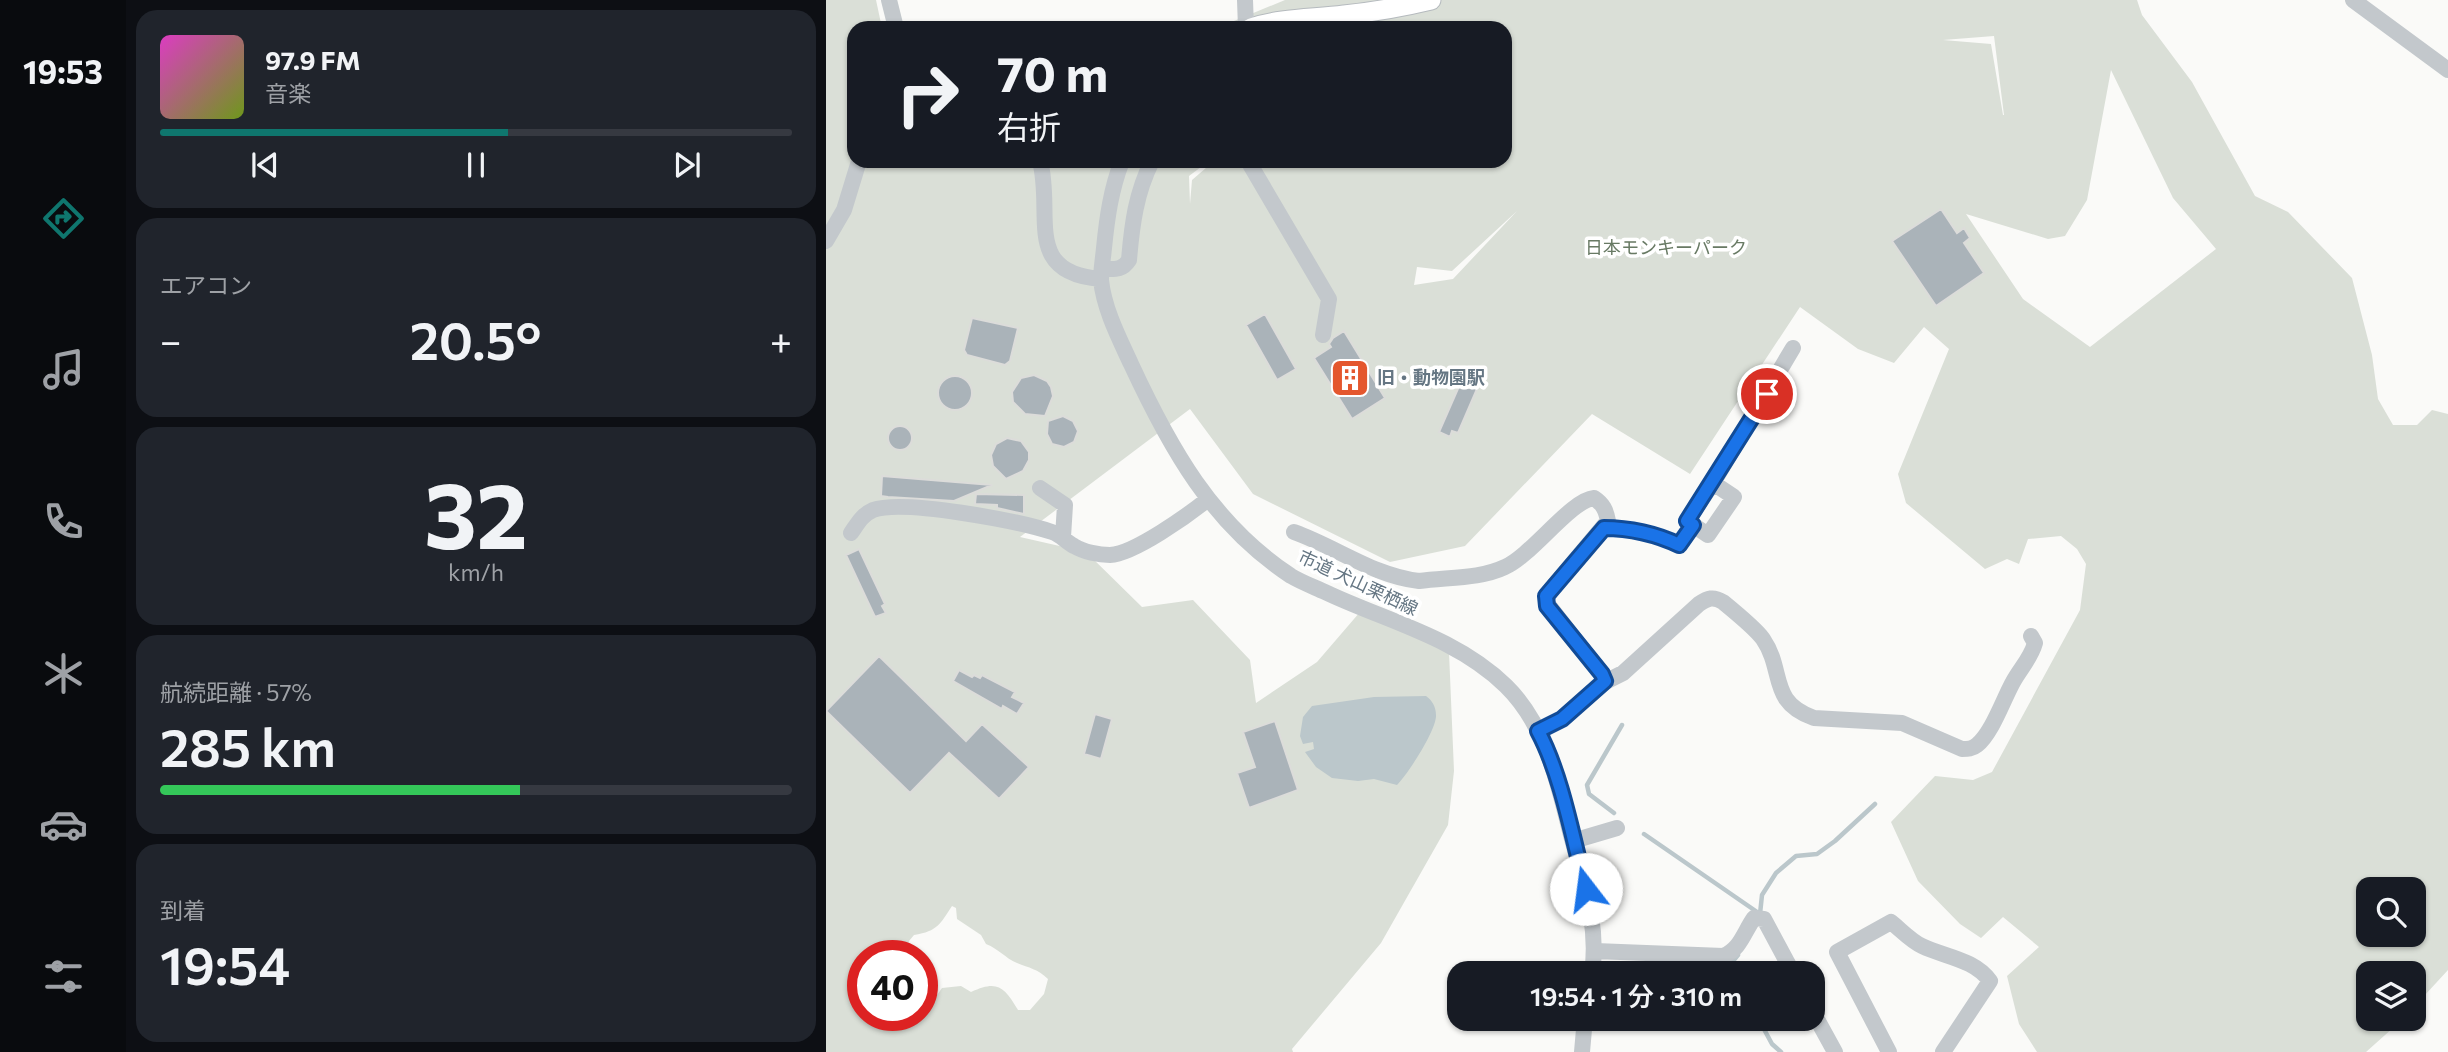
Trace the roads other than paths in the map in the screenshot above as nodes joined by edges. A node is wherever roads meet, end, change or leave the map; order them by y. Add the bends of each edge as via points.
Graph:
1 (889, 0) edge
2 (1245, 0) edge
3 (1431, 0) edge
4 (2353, 0) edge
5 (894, 21) edge
6 (1246, 21) edge
7 (1283, 21) edge
8 (2448, 70) edge
9 (857, 168) edge
10 (1042, 168) edge
11 (1120, 168) edge
12 (1149, 168) edge
13 (1252, 168) edge
14 (826, 241) edge
15 (1102, 274) junction
16 (1323, 335) dead end
17 (1793, 348) dead end
18 (1713, 483) junction
19 (1040, 488) dead end
20 (1207, 500) junction
21 (1693, 525) junction
22 (1604, 528) junction
23 (1294, 532) dead end
24 (851, 533) dead end
25 (1063, 537) junction
26 (2031, 636) dead end
27 (1605, 681) junction
28 (1542, 738) junction
29 (1617, 828) dead end
30 (1573, 841) junction
31 (1595, 951) junction
32 (1594, 961) edge
33 (1787, 961) edge
34 (1584, 1031) edge
35 (1824, 1031) edge
36 (1582, 1052) edge
37 (1835, 1052) edge
38 (1889, 1052) edge
39 (1943, 1052) edge

1 - 5 street
2 - 6 street
3 - 7 main road
4 - 8 street
9 - 14 street via 844,210
10 - 15 street via 1046,242 1053,259 1081,277
11 - 15 street, 市道 犬山栗栖線 via 1110,199
12 - 15 street via 1135,203 1129,260 1125,267
13 - 16 street via 1329,299
15 - 20 street, 市道 犬山栗栖線 via 1117,334 1158,423
17 - 18 street
18 - 21 street via 1687,521
18 - 21 street via 1734,498 1708,535
19 - 25 street via 1065,505
20 - 25 street via 1178,523 1113,555 1075,547
20 - 28 street, 市道 犬山栗栖線 via 1251,545 1292,576 1474,659 1514,694
21 - 22 street via 1679,545
22 - 23 street via 1608,521 1601,503 1587,498 1507,567 1419,581 1362,563
22 - 27 street via 1551,589 1546,602
24 - 25 street via 862,517 885,507 957,511
26 - 27 street via 2033,651 1986,734 1971,749 1902,723 1802,714 1781,692 1762,638 1716,598 1699,604 1623,673
27 - 28 street
28 - 30 street, 市道 犬山栗栖線
29 - 30 street
30 - 31 street, 市道 犬山栗栖線 via 1592,914
31 - 32 street, 市道 犬山栗栖線
31 - 33 street via 1723,956 1732,953 1754,918 1764,919
34 - 36 street
35 - 37 street
38 - 39 street via 1837,952 1891,922 1919,945 1982,971 1990,981

